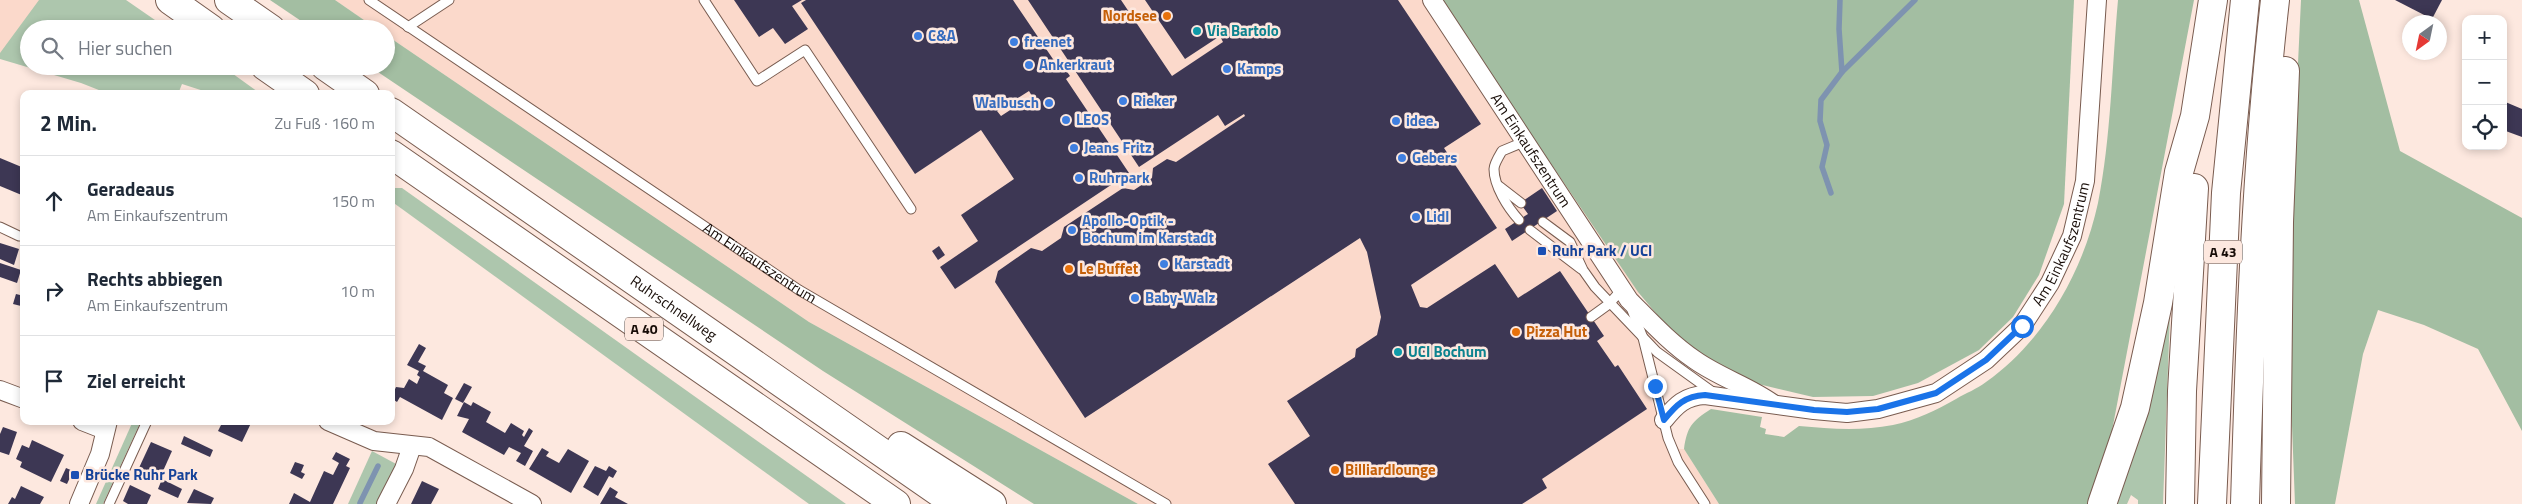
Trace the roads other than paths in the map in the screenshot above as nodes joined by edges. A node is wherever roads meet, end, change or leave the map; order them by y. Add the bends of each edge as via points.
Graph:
1 (170, 0) edge
2 (229, 0) edge
3 (369, 0) edge
4 (449, 0) edge
5 (704, 0) edge
6 (1432, 0) edge
7 (2097, 0) edge
8 (2213, 0) edge
9 (2245, 0) edge
10 (2275, 0) edge
11 (2292, 0) edge
12 (198, 20) edge
13 (258, 20) edge
14 (408, 27) junction
15 (278, 75) edge
16 (338, 75) edge
17 (299, 90) edge
18 (359, 90) edge
19 (395, 115) edge
20 (2195, 116) junction
21 (1526, 141) junction
22 (395, 157) edge
23 (1497, 184) junction
24 (1521, 202) dead end
25 (911, 209) dead end
26 (1519, 220) dead end
27 (1543, 222) dead end
28 (0, 227) edge
29 (1530, 230) dead end
30 (19, 236) dead end
31 (1583, 270) junction
32 (1626, 294) junction
33 (1609, 304) junction
34 (1591, 317) dead end
35 (1643, 338) junction
36 (750, 361) junction
37 (1702, 383) junction
38 (0, 390) edge
39 (20, 398) edge
40 (1779, 408) junction
41 (1664, 420) junction
42 (145, 425) edge
43 (337, 425) edge
44 (107, 426) edge
45 (412, 446) junction
46 (79, 504) edge
47 (109, 504) edge
48 (386, 504) edge
49 (532, 504) edge
50 (896, 504) edge
51 (956, 504) edge
52 (992, 504) edge
53 (1166, 504) edge
54 (1704, 504) edge
55 (2102, 504) edge
56 (2180, 504) edge
57 (2212, 504) edge
58 (2245, 504) edge
59 (2276, 504) edge

1 - 12 highway
2 - 13 highway
3 - 14 lane, Am Einkaufszentrum
4 - 14 lane
5 - 25 lane via 757,81 805,50
6 - 21 street, Am Einkaufszentrum
7 - 40 street, Am Einkaufszentrum via 2085,181 2072,236 2050,283 2022,326 1986,360 1936,393 1878,409 1847,412
8 - 20 highway
9 - 57 highway, A 43 via 2226,203
10 - 58 highway, A 43 via 2257,186
11 - 59 highway via 2285,61 2279,212
14 - 53 lane, Am Einkaufszentrum via 798,290
15 - 17 highway
16 - 18 highway
19 - 36 highway, Ruhrschnellweg / A 40
20 - 55 highway via 2179,172 2158,303 2135,408
20 - 56 highway
21 - 23 lane via 1502,151 1493,168
21 - 32 street, Am Einkaufszentrum
22 - 50 highway, A 40
23 - 24 lane
23 - 26 lane
27 - 31 lane via 1570,242
28 - 30 lane
29 - 31 lane
31 - 33 lane
32 - 33 lane
32 - 35 lane, Am Einkaufszentrum
32 - 37 street, Am Einkaufszentrum via 1668,339
33 - 34 lane
33 - 35 lane
35 - 37 lane via 1657,352
35 - 41 lane, Am Einkaufszentrum
36 - 51 highway, Ruhrschnellweg / A 40
36 - 52 highway via 873,429
37 - 40 street, Am Einkaufszentrum via 1719,395
37 - 40 street, Am Einkaufszentrum via 1753,389
37 - 41 street, Am Einkaufszentrum
38 - 39 street
41 - 54 lane, Am Einkaufszentrum via 1678,462
42 - 47 lane
43 - 45 street via 374,441
44 - 46 street via 100,454
45 - 48 street
45 - 49 street via 429,447

